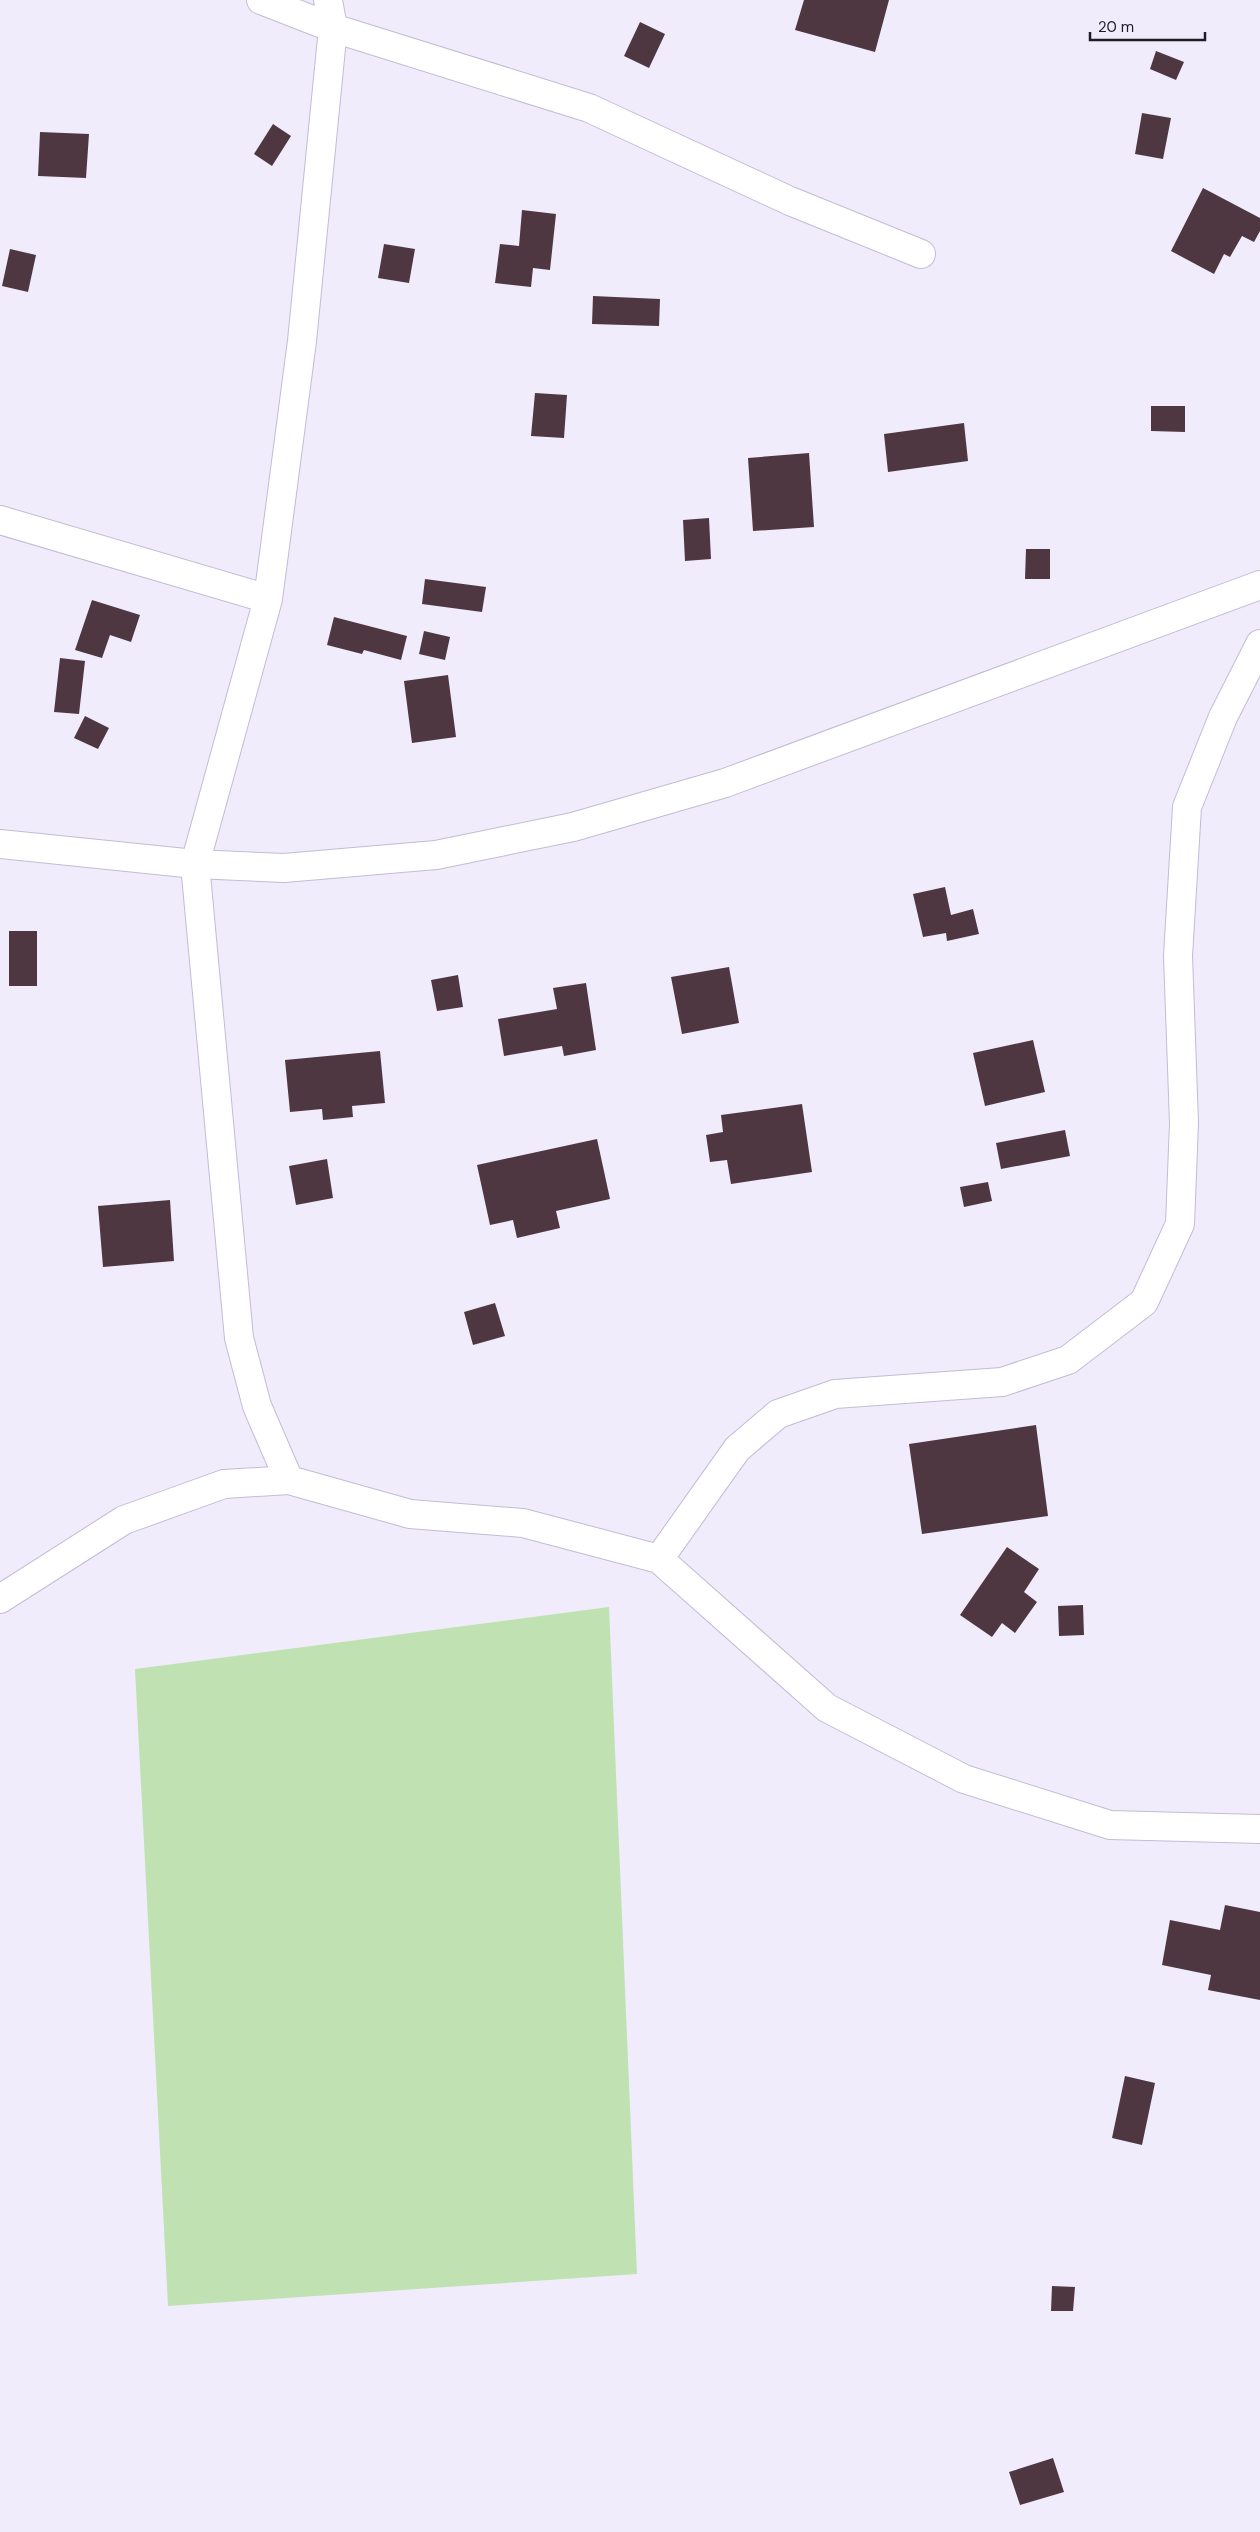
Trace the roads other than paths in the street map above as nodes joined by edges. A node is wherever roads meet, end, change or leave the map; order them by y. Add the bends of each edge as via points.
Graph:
1 (262, 0) edge
2 (328, 0) edge
3 (333, 28) junction
4 (921, 254) dead end
5 (0, 520) edge
6 (1260, 585) edge
7 (268, 599) junction
8 (1260, 644) edge
9 (0, 844) edge
10 (195, 864) junction
11 (289, 1480) junction
12 (659, 1559) junction
13 (0, 1600) edge
14 (1260, 1829) edge

1 - 3 street
2 - 3 street
3 - 4 street via 589,108 790,201
3 - 7 street via 302,341
5 - 7 street
6 - 10 street via 725,783 573,827 436,855 284,868
7 - 10 street
8 - 12 street via 1223,717 1187,807 1178,956 1184,1123 1180,1224 1144,1302 1068,1360 1002,1382 835,1394 778,1414 737,1449
9 - 10 street
10 - 11 street via 240,1338 257,1406
11 - 12 street via 410,1514 523,1523
11 - 13 street via 224,1484 124,1520
12 - 14 street via 827,1708 964,1780 1110,1825

